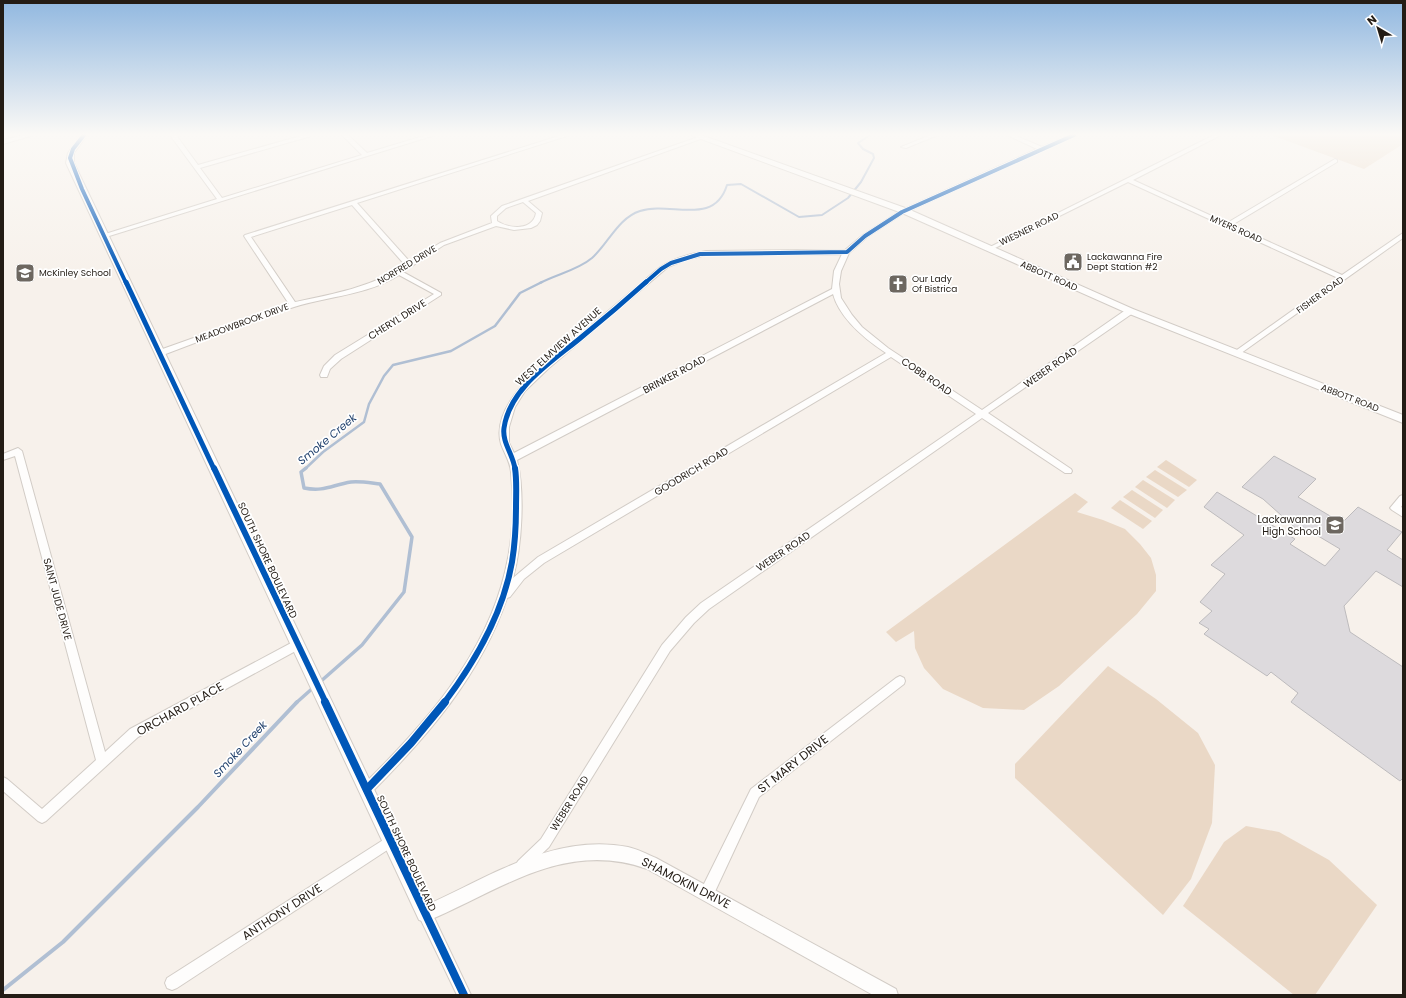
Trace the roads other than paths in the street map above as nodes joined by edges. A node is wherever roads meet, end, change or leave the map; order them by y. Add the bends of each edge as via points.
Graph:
1 (79, 182) edge
2 (207, 182) edge
3 (280, 182) edge
4 (418, 182) edge
5 (580, 182) edge
6 (824, 182) edge
7 (970, 182) edge
8 (1125, 182) edge
9 (1131, 182) edge
10 (1300, 182) edge
11 (221, 200) junction
12 (525, 201) junction
13 (353, 202) junction
14 (905, 211) junction
15 (496, 224) junction
16 (1227, 225) junction
17 (1403, 235) edge
18 (104, 236) junction
19 (989, 249) junction
20 (846, 252) junction
21 (409, 265) junction
22 (398, 272) junction
23 (1343, 278) junction
24 (835, 290) junction
25 (293, 305) junction
26 (1130, 311) junction
27 (160, 353) junction
28 (892, 353) junction
29 (1237, 354) junction
30 (324, 376) dead end
31 (982, 413) junction
32 (1403, 419) edge
33 (3, 457) edge
34 (512, 458) junction
35 (1068, 471) dead end
36 (1403, 498) edge
37 (1403, 513) edge
38 (501, 602) junction
39 (297, 645) junction
40 (900, 681) dead end
41 (102, 762) junction
42 (3, 783) edge
43 (367, 789) junction
44 (391, 841) junction
45 (516, 870) junction
46 (707, 893) junction
47 (425, 914) junction
48 (172, 983) dead end
49 (464, 995) edge
50 (890, 995) edge

1 - 18 street, SOUTH SHORE BOULEVARD
2 - 11 street
3 - 11 street
4 - 13 street, MEADOWBROOK DRIVE
5 - 12 street
6 - 14 street, ABBOTT ROAD
7 - 14 street
8 - 19 street, WIESNER ROAD
9 - 16 street, MYERS ROAD
10 - 16 street
11 - 18 street
12 - 15 street via 500,210 494,216
12 - 15 street via 539,212 534,223 524,228 510,229
13 - 21 street
13 - 25 street, MEADOWBROOK DRIVE via 247,236
14 - 19 street, ABBOTT ROAD
14 - 20 street via 865,236
15 - 21 street, NORFRED DRIVE via 454,239
16 - 23 street, MYERS ROAD
17 - 23 street, FISHER ROAD
18 - 27 street, SOUTH SHORE BOULEVARD
19 - 26 street, ABBOTT ROAD
20 - 24 street, COBB ROAD via 836,271
20 - 34 street, WEST ELMVIEW AVENUE via 706,253 686,257 664,267 521,391 510,409 504,430 506,447
21 - 22 street, NORFRED DRIVE
22 - 25 street, NORFRED DRIVE via 358,290
22 - 30 street, CHERYL DRIVE via 439,294 338,357 327,368
23 - 29 street, FISHER ROAD
24 - 28 street, COBB ROAD via 841,305 856,325
24 - 34 street, BRINKER ROAD
25 - 27 street, MEADOWBROOK DRIVE
26 - 29 street, ABBOTT ROAD
26 - 31 street, WEBER ROAD
27 - 39 street, SOUTH SHORE BOULEVARD
28 - 31 street, COBB ROAD
28 - 38 street, GOODRICH ROAD via 541,560 521,576
29 - 32 street, ABBOTT ROAD
31 - 35 street, COBB ROAD
31 - 45 street, WEBER ROAD via 722,593 690,620 666,648 545,843
33 - 41 street, SAINT JUDE DRIVE via 18,451
34 - 38 street, WEST ELMVIEW AVENUE via 516,532 509,578
36 - 37 street via 1395,508
38 - 43 street, WEST ELMVIEW AVENUE via 481,644 444,703 415,740
39 - 41 street, ORCHARD PLACE via 134,733
39 - 43 street, SOUTH SHORE BOULEVARD
40 - 46 street, ST MARY DRIVE via 755,792
41 - 42 street, ORCHARD PLACE via 42,817
43 - 44 street, SOUTH SHORE BOULEVARD
44 - 47 street, SOUTH SHORE BOULEVARD
44 - 48 street, ANTHONY DRIVE
45 - 46 street, SHAMOKIN DRIVE via 554,857 607,852 629,855 651,863
45 - 47 street, SHAMOKIN DRIVE
46 - 50 street, SHAMOKIN DRIVE
47 - 49 street, SOUTH SHORE BOULEVARD

